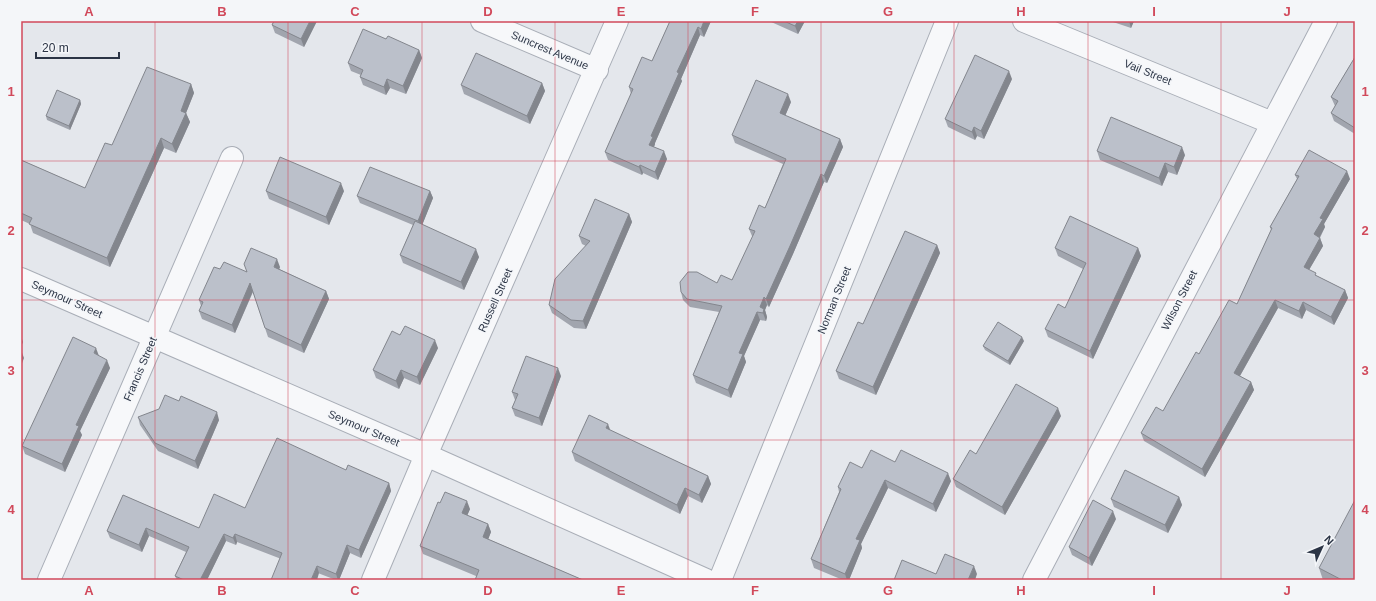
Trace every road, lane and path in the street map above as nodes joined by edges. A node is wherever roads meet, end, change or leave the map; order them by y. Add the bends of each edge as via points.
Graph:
1 (482, 21) edge
2 (617, 21) edge
3 (947, 21) edge
4 (1024, 21) edge
5 (1326, 21) edge
6 (596, 70) junction
7 (1272, 123) junction
8 (232, 158) dead end
9 (21, 279) edge
10 (154, 337) junction
11 (426, 455) junction
12 (49, 580) edge
13 (373, 580) edge
14 (706, 580) edge
15 (720, 580) edge
16 (1034, 580) edge

1 - 6 street, Suncrest Avenue
2 - 6 street, Russell Street
3 - 15 street, Norman Street
4 - 7 street, Vail Street
5 - 7 street, Wilson Street
6 - 11 street, Russell Street
7 - 16 street, Wilson Street
8 - 10 street, Francis Street
9 - 10 street, Seymour Street
10 - 11 street, Seymour Street
10 - 12 street, Francis Street
11 - 13 street, Russell Street
11 - 14 street, Seymour Street

